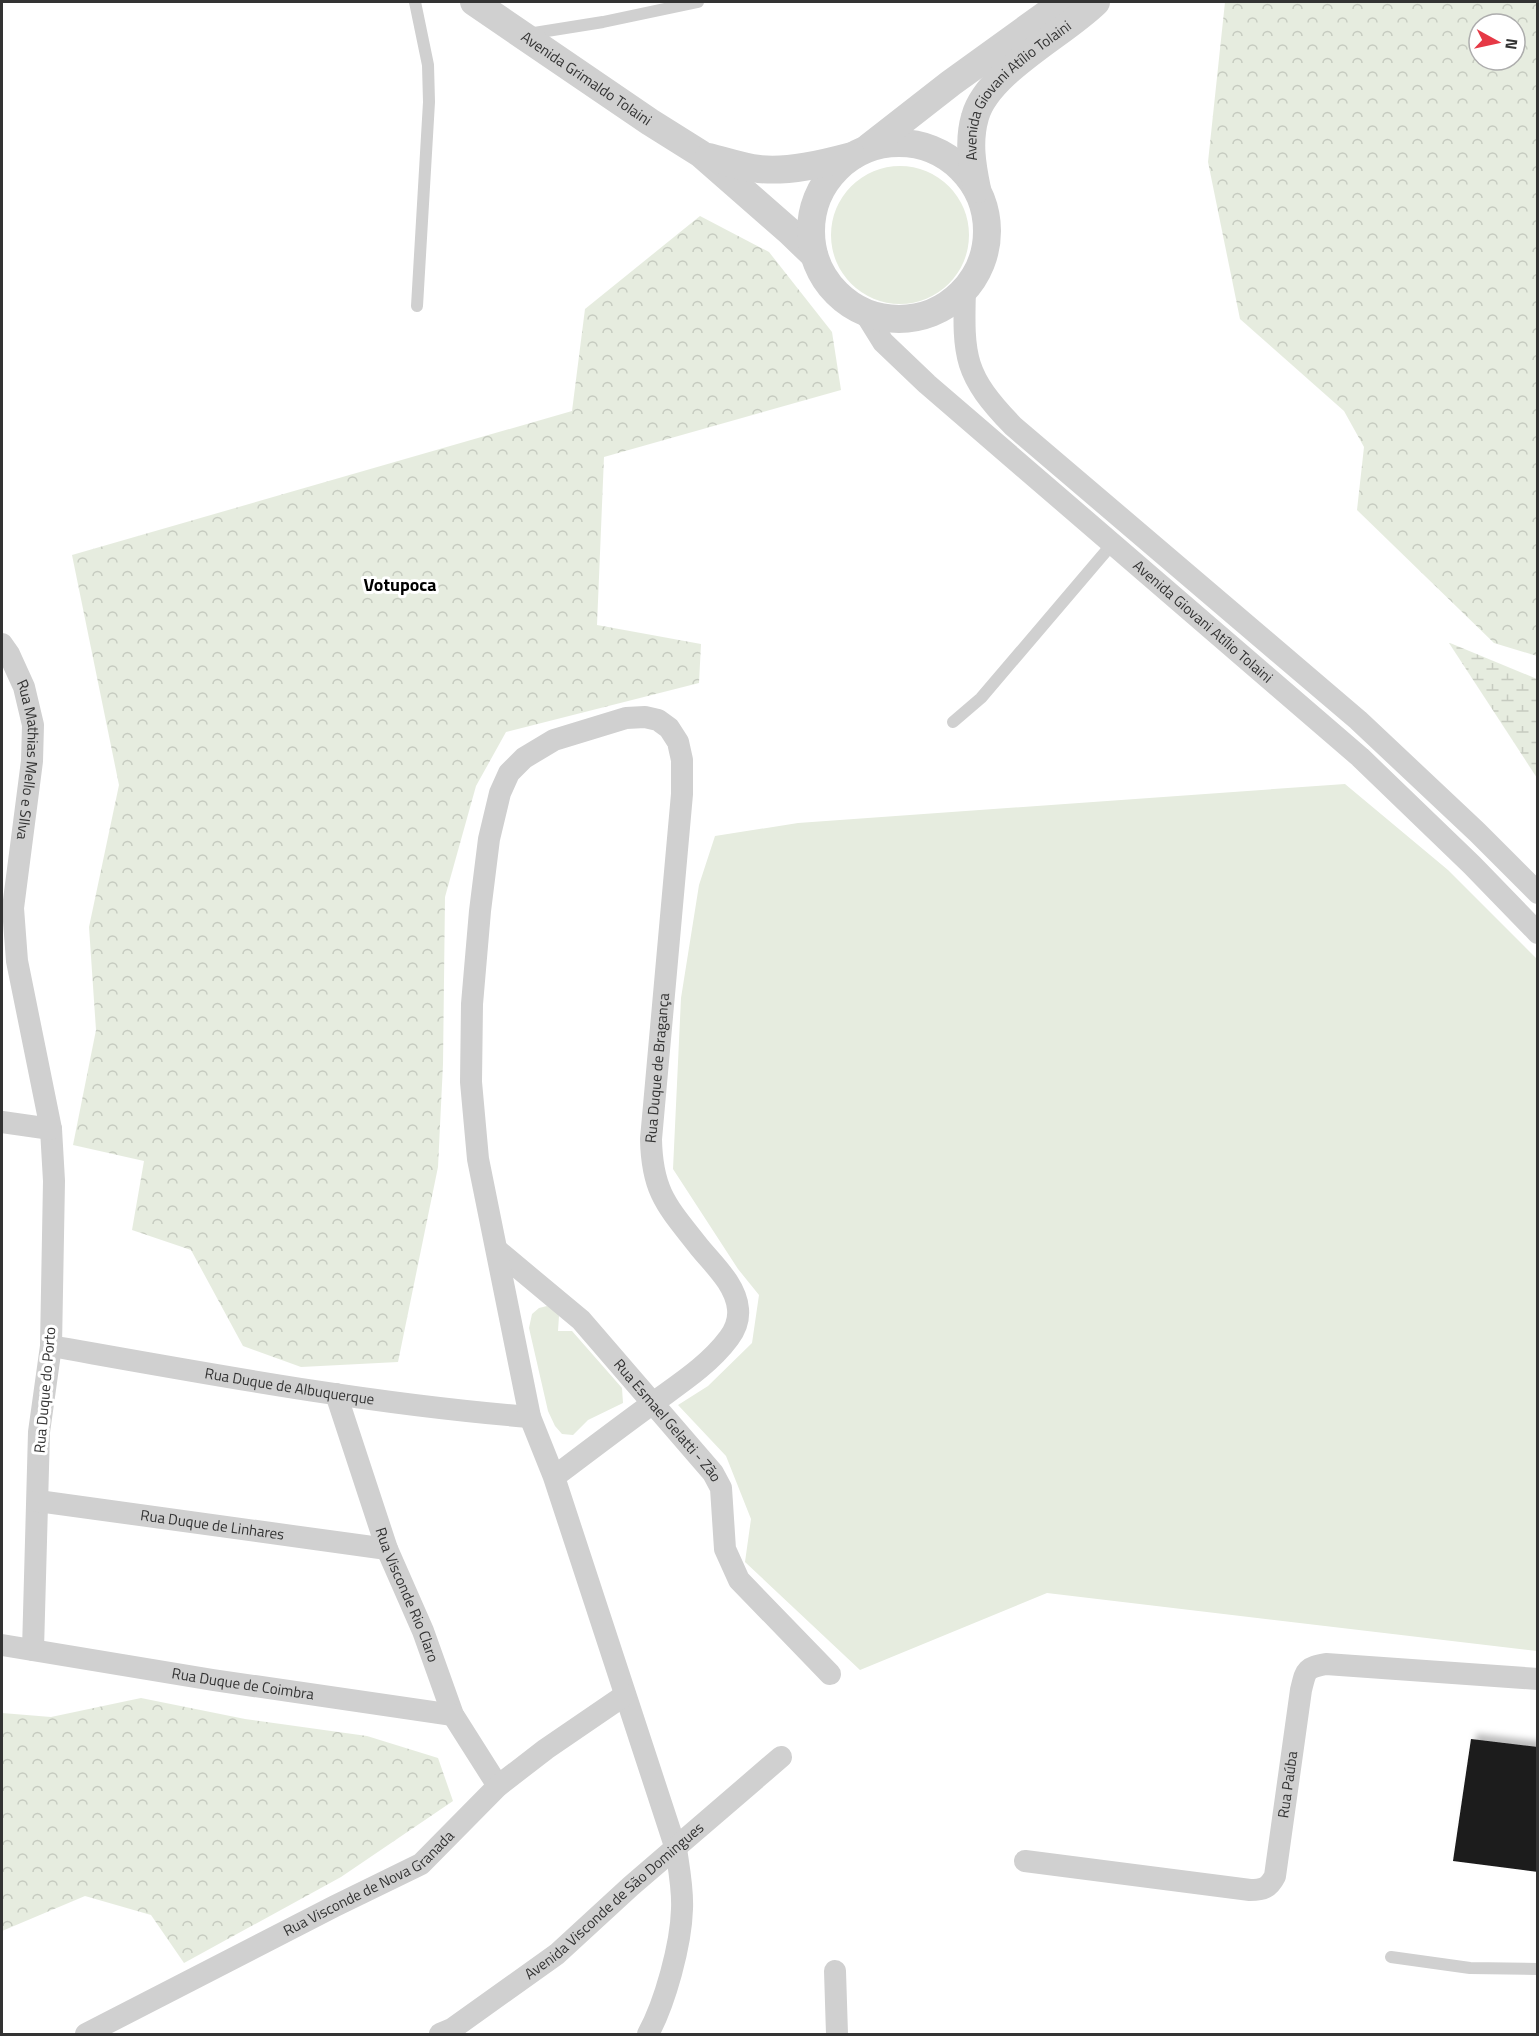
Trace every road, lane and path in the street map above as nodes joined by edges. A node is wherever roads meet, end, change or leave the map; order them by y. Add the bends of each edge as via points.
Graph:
1 (415, 2) edge
2 (474, 2) edge
3 (698, 2) edge
4 (1061, 2) edge
5 (1096, 2) edge
6 (524, 34) junction
7 (859, 153) junction
8 (701, 154) junction
9 (979, 194) junction
10 (814, 255) junction
11 (965, 289) junction
12 (417, 306) dead end
13 (865, 313) junction
14 (1113, 543) junction
15 (2, 644) edge
16 (953, 722) dead end
17 (1538, 893) edge
18 (1538, 933) edge
19 (2, 1122) edge
20 (51, 1129) junction
21 (497, 1250) junction
22 (51, 1346) junction
23 (336, 1394) junction
24 (653, 1403) junction
25 (530, 1417) junction
26 (554, 1477) junction
27 (38, 1502) junction
28 (387, 1549) junction
29 (2, 1645) edge
30 (33, 1650) junction
31 (830, 1674) dead end
32 (1538, 1679) edge
33 (625, 1695) junction
34 (453, 1715) junction
35 (781, 1757) dead end
36 (498, 1786) junction
37 (676, 1849) junction
38 (1025, 1861) dead end
39 (1391, 1957) dead end
40 (1538, 1969) edge
41 (836, 1971) dead end
42 (86, 2034) edge
43 (440, 2034) edge
44 (648, 2034) edge
45 (837, 2034) edge

1 - 12 lane via 428,65 429,102
2 - 6 street, Avenida Grimaldo Tolaini
3 - 6 lane
4 - 7 street, Avenida Giovani Atílio Tolaini
5 - 9 street, Avenida Giovani Atílio Tolaini via 989,90 975,115 970,141 971,165
6 - 8 street, Avenida Grimaldo Tolaini
7 - 8 street, Avenida Grimaldo Tolaini via 823,164 783,169 739,166
7 - 9 street via 886,144 908,143 929,148 965,173
7 - 10 street via 835,171 822,189 813,210
8 - 10 street, Avenida Grimaldo Tolaini
9 - 11 street via 986,219 986,244 979,268
10 - 13 street via 833,290
11 - 13 street via 945,307 919,318 892,320
11 - 17 street, Avenida Giovani Atílio Tolaini via 966,352 975,380 990,402 1013,426 1358,720
13 - 14 street, Avenida Giovani Atílio Tolaini via 883,342 927,384
14 - 16 lane via 981,698
14 - 18 street, Avenida Giovani Atílio Tolaini via 1360,757
15 - 20 street, Rua Mathias Mello e SIlva via 24,687 33,725 13,908 17,961
19 - 20 street
20 - 22 street, Rua Duque do Porto
21 - 24 street, Rua Esmael Gelatti - Zão via 581,1320
21 - 24 street, Rua Duque de Bragança via 478,1160 471,1082 472,1004 480,911 489,838 500,793 509,773 524,758 554,740 626,718 658,720 678,742 682,794 651,1139 652,1164 669,1209 729,1284 738,1310 737,1324 729,1339 692,1376
21 - 25 street
22 - 23 street, Rua Duque de Albuquerque
22 - 27 street, Rua Duque do Porto via 39,1432
23 - 25 street, Rua Duque de Albuquerque
23 - 28 street, Rua Visconde Rio Claro
24 - 26 street, Rua Duque de Bragança
24 - 31 street, Rua Esmael Gelatti - Zão via 713,1473 721,1488 725,1550 740,1580
25 - 26 street
26 - 33 street
27 - 28 street, Rua Duque de Linhares
27 - 30 street, Rua Duque do Porto
28 - 34 street, Rua Visconde Rio Claro via 423,1631
29 - 30 street, Rua Duque de Coimbra
30 - 34 street, Rua Duque de Coimbra
32 - 38 street, Rua Paúba via 1326,1664 1311,1667 1301,1690 1275,1876 1263,1890
33 - 36 street, Rua Visconde de Nova Granada
33 - 37 street
34 - 36 street, Rua Visconde Rio Claro
35 - 37 street, Avenida Visconde de São Domingues
36 - 42 street, Rua Visconde de Nova Granada via 421,1864
37 - 43 street, Avenida Visconde de São Domingues via 557,1954
37 - 44 street via 682,1911 668,1987
39 - 40 lane via 1470,1968
41 - 45 street

